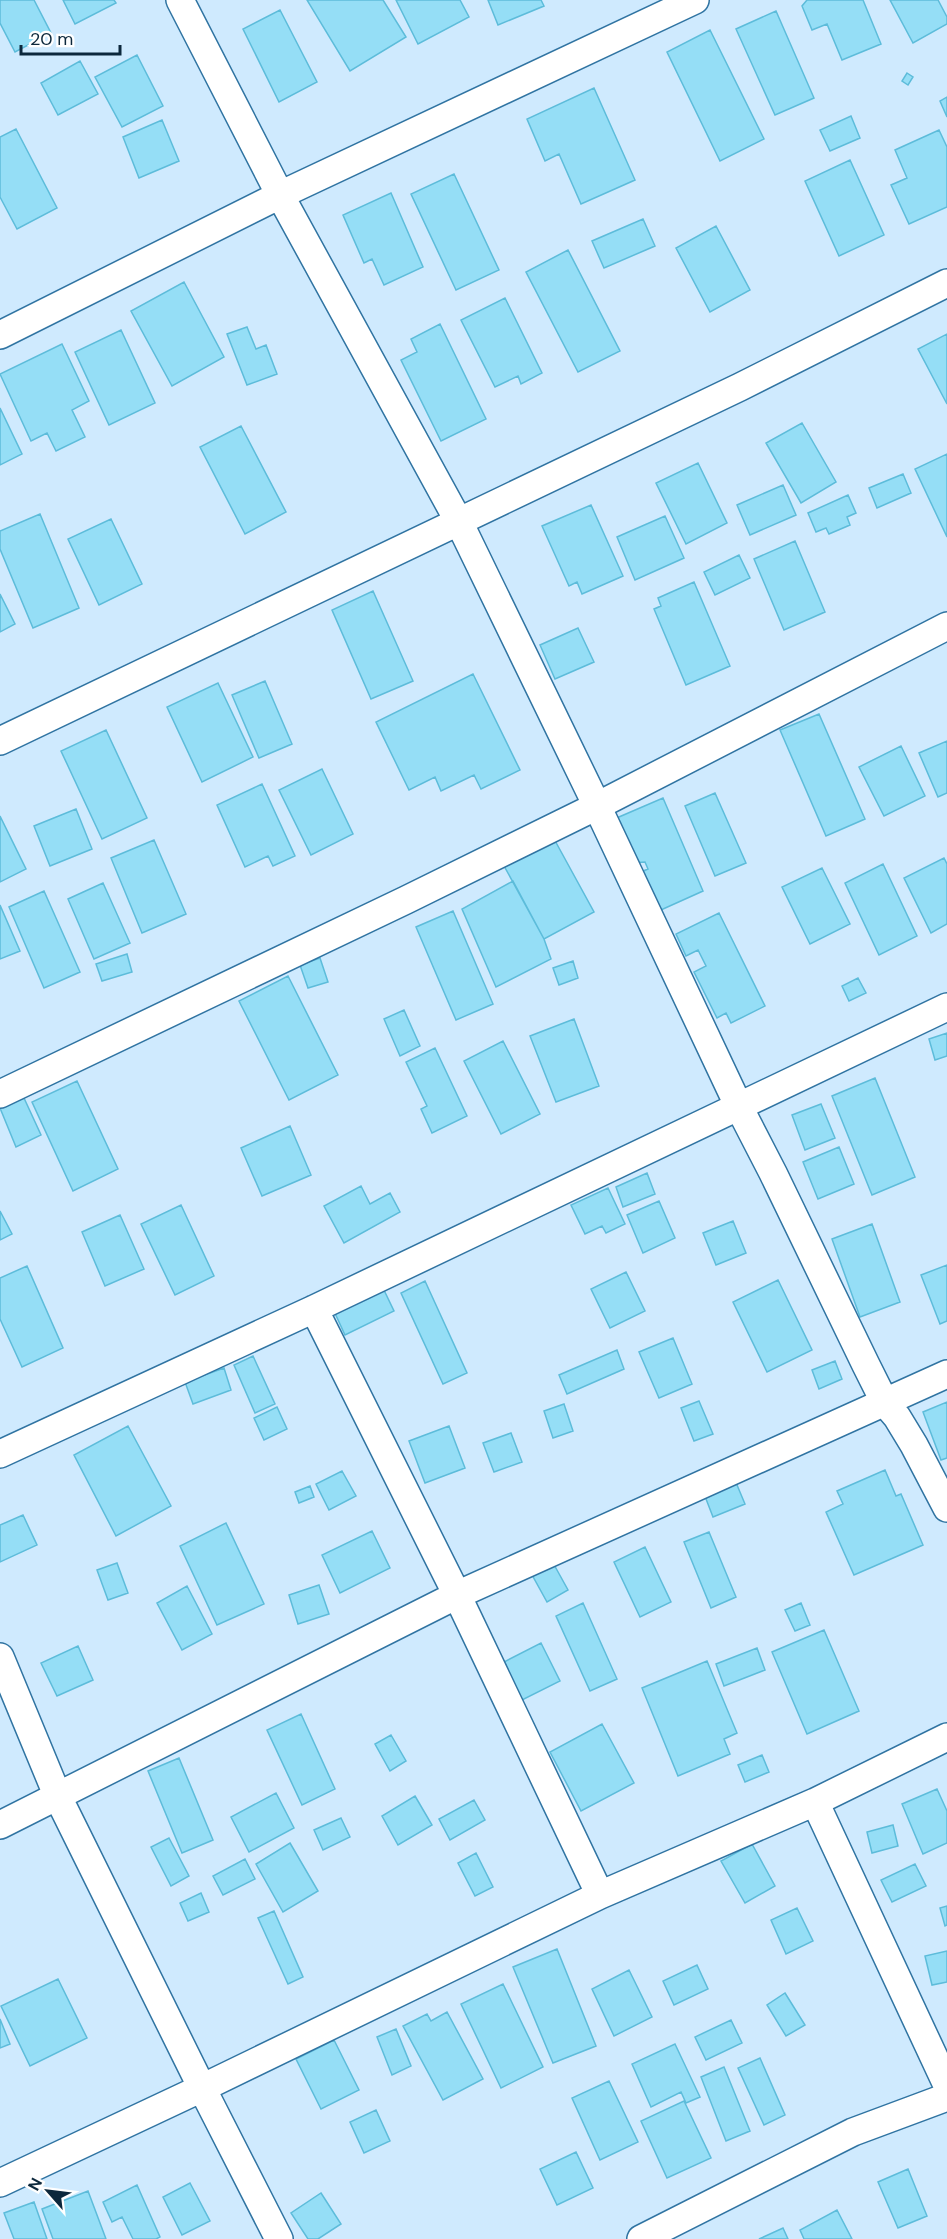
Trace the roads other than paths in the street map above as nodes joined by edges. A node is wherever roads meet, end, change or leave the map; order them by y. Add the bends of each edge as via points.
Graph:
1 (180, 0) edge
2 (695, 0) edge
3 (280, 195) junction
4 (947, 283) edge
5 (0, 335) edge
6 (459, 522) junction
7 (947, 626) edge
8 (0, 741) edge
9 (597, 806) junction
10 (947, 1006) edge
11 (0, 1094) edge
12 (739, 1107) junction
13 (314, 1309) junction
14 (947, 1374) edge
15 (885, 1404) junction
16 (0, 1454) edge
17 (947, 1508) edge
18 (457, 1595) junction
19 (0, 1657) edge
20 (947, 1737) edge
21 (58, 1797) junction
22 (815, 1802) junction
23 (0, 1825) edge
24 (600, 1895) junction
25 (947, 2085) edge
26 (202, 2088) junction
27 (947, 2097) edge
28 (0, 2183) edge
29 (279, 2239) edge
30 (640, 2239) edge

1 - 3 street
2 - 3 street
3 - 5 street
3 - 6 street
4 - 6 street
6 - 8 street
6 - 9 street
7 - 9 street
9 - 11 street
9 - 12 street
10 - 12 street
12 - 13 street
12 - 15 street
13 - 16 street
13 - 18 street
14 - 15 street
15 - 17 street via 897,1417
15 - 18 street
18 - 21 street
18 - 24 street
19 - 21 street
20 - 22 street
21 - 23 street
21 - 26 street
22 - 24 street
22 - 25 street
24 - 26 street
26 - 28 street
26 - 29 street
27 - 30 street via 853,2132

